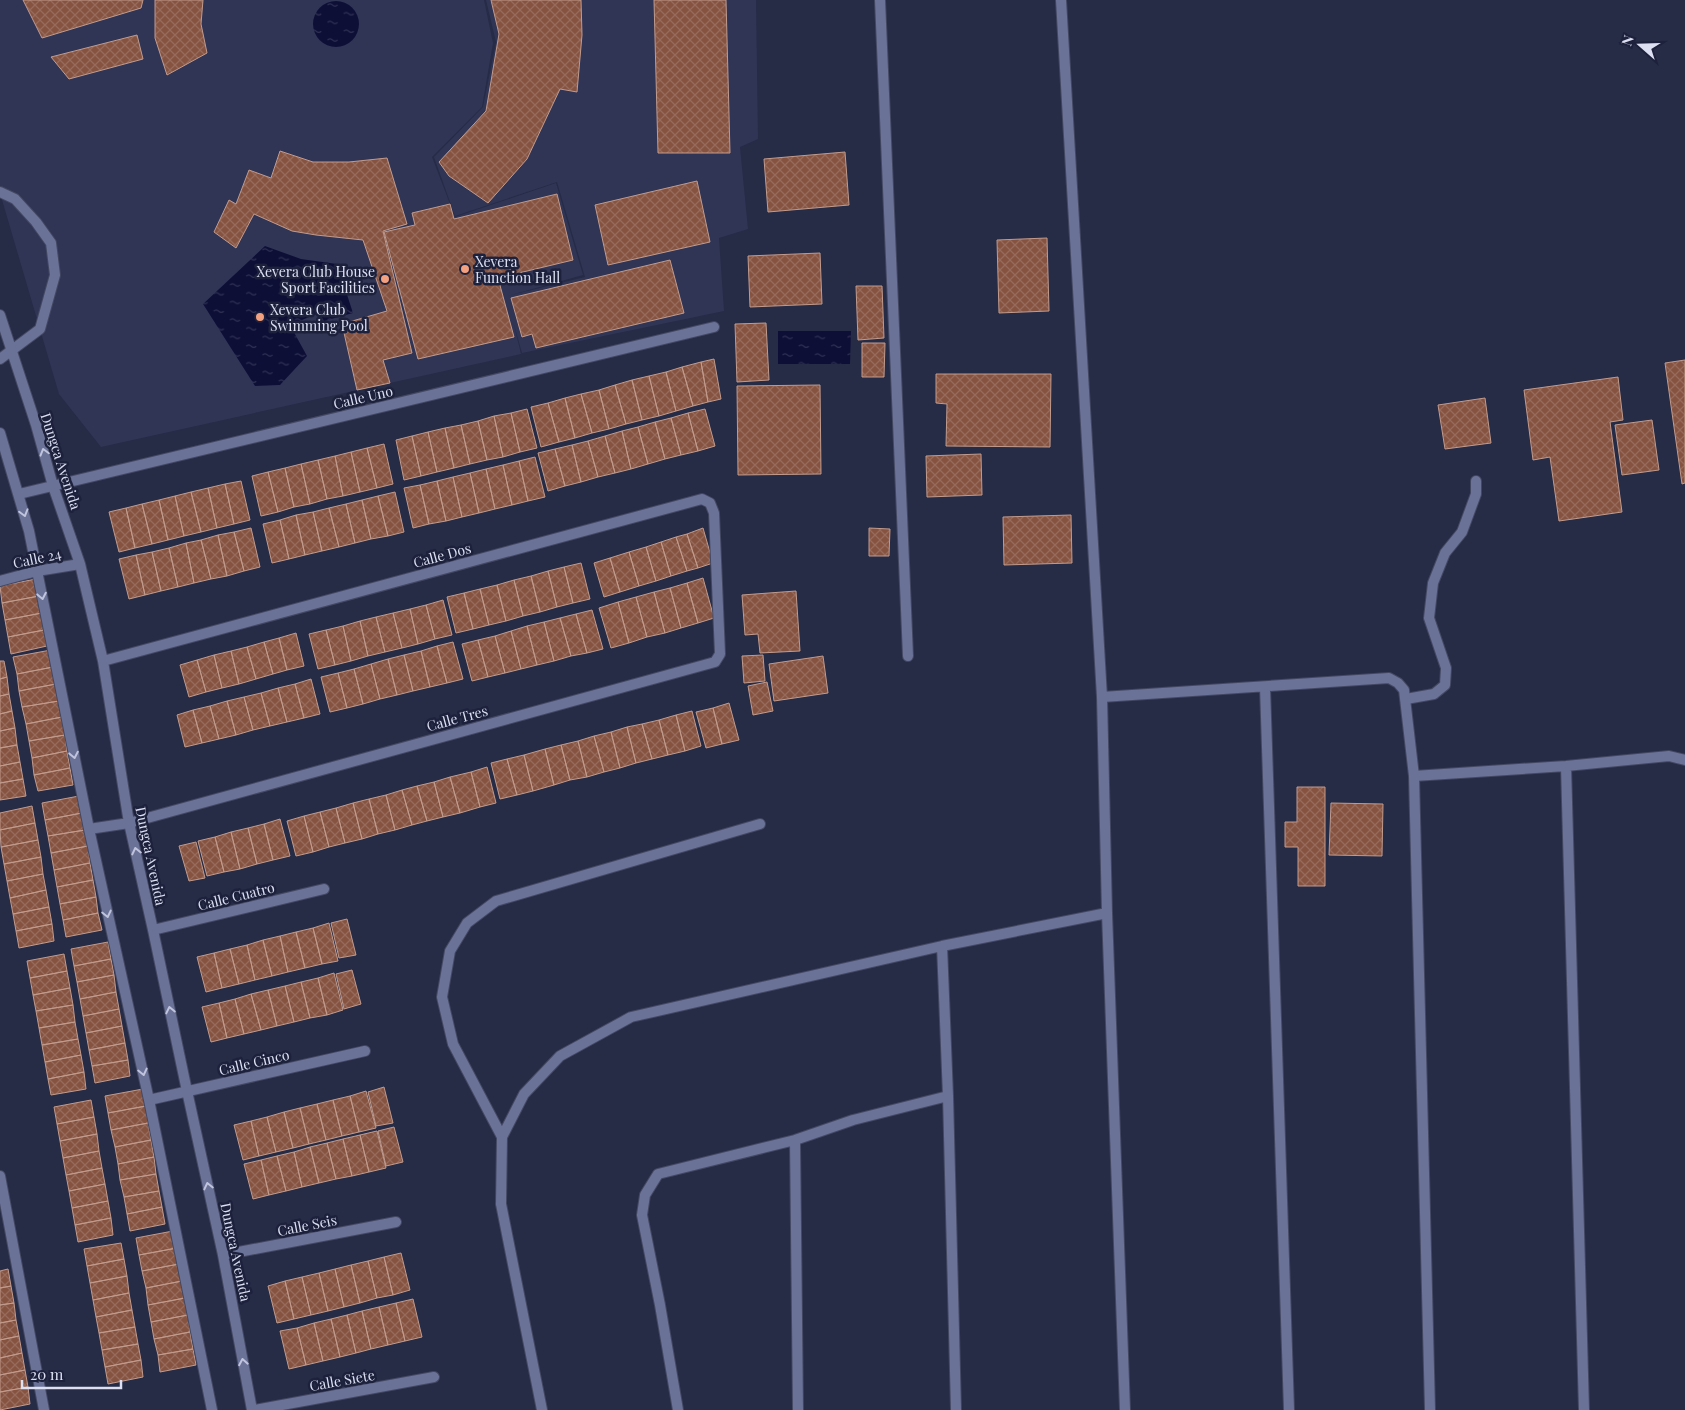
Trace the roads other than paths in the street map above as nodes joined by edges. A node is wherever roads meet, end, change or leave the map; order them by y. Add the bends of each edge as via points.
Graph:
1 (880, 0) edge
2 (1061, 0) edge
3 (0, 192) edge
4 (0, 315) edge
5 (714, 327) dead end
6 (11, 351) junction
7 (0, 359) edge
8 (0, 433) edge
9 (1476, 481) dead end
10 (53, 486) junction
11 (19, 494) junction
12 (80, 564) junction
13 (37, 571) junction
14 (0, 580) edge
15 (717, 583) joint
16 (908, 656) dead end
17 (103, 661) junction
18 (1265, 687) junction
19 (1102, 697) junction
20 (1406, 699) junction
21 (1685, 760) edge
22 (1566, 766) junction
23 (1414, 776) junction
24 (129, 822) junction
25 (760, 824) dead end
26 (88, 829) junction
27 (324, 889) dead end
28 (1107, 913) junction
29 (153, 930) junction
30 (942, 946) junction
31 (365, 1050) dead end
32 (187, 1091) junction
33 (948, 1096) junction
34 (149, 1100) junction
35 (502, 1137) junction
36 (795, 1140) junction
37 (0, 1176) edge
38 (396, 1222) dead end
39 (224, 1255) junction
40 (434, 1377) dead end
41 (44, 1410) edge
42 (212, 1410) edge
43 (254, 1410) edge
44 (542, 1410) edge
45 (678, 1410) edge
46 (798, 1410) edge
47 (956, 1410) edge
48 (1125, 1410) edge
49 (1289, 1410) edge
50 (1430, 1410) edge
51 (1584, 1410) edge

1 - 16 street
2 - 19 street
3 - 6 street via 15,199 51,243 55,275 40,329
4 - 6 street, Dungca Avenida
5 - 10 street, Calle Uno
6 - 7 street
10 -> 6 street, Dungca Avenida
8 - 11 street
9 - 20 street via 1476,494 1462,532 1445,553 1433,583 1429,618 1446,668 1445,685 1434,694
10 - 11 street, Calle Uno
10 - 12 street, Dungca Avenida
11 -> 13 street
12 - 13 street, Calle 24
12 - 17 street, Dungca Avenida
13 - 14 street, Calle 24
13 -> 26 street
15 - 17 street, Calle Dos via 714,513 710,503 702,499
15 - 24 street, Calle Tres via 720,654 715,662
17 - 24 street, Dungca Avenida
18 - 19 street
18 - 20 street via 1389,678 1404,690
18 - 49 street
19 - 28 street
20 - 23 street
21 - 22 street via 1669,756
22 - 23 street
22 - 51 street
23 - 50 street
24 - 26 street, Calle Tres
29 -> 24 street, Dungca Avenida
25 - 35 street via 496,901 467,923 450,951 442,997 453,1044
26 -> 34 street
27 - 29 street, Calle Cuatro
28 - 30 street
28 - 48 street
32 -> 29 street, Dungca Avenida
30 - 33 street
30 - 35 street via 631,1017 560,1056 524,1094
31 - 32 street, Calle Cinco
32 - 34 street, Calle Cinco
39 -> 32 street, Dungca Avenida
33 - 36 street via 853,1120
33 - 47 street
34 - 42 street
35 - 44 street via 501,1204
36 - 45 street via 658,1174 645,1195 642,1215
36 - 46 street
37 - 41 street
38 - 39 street, Calle Seis
43 -> 39 street, Dungca Avenida
40 - 43 street, Calle Siete

